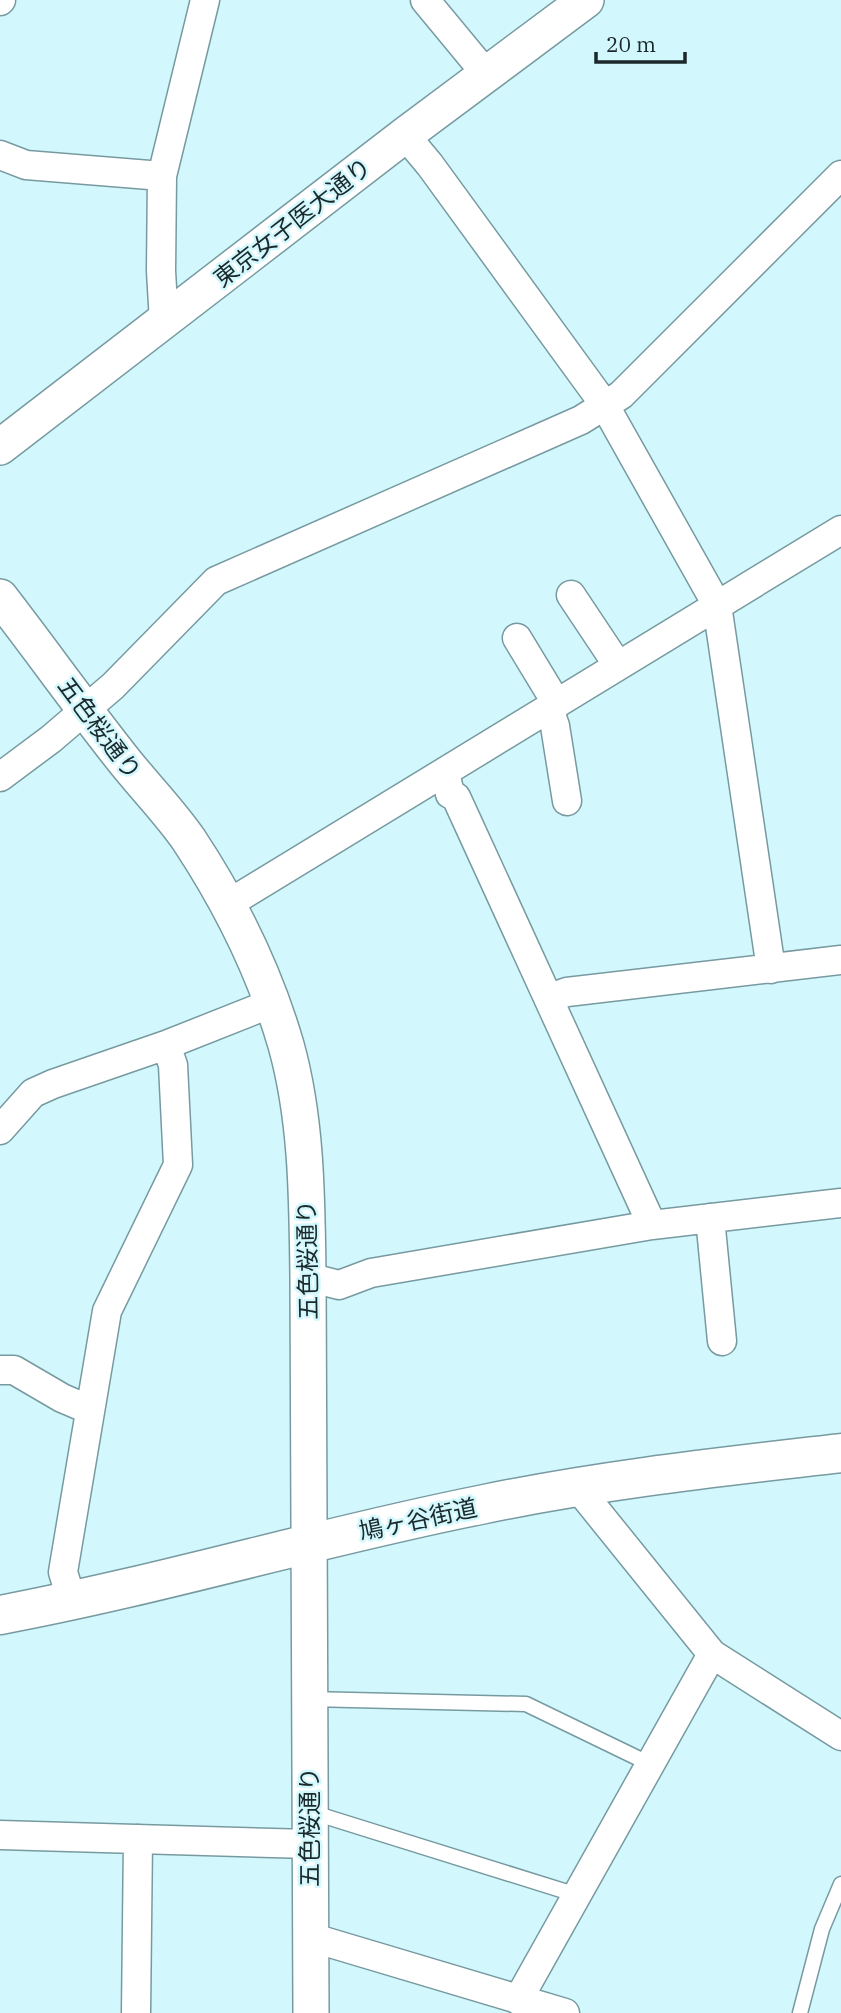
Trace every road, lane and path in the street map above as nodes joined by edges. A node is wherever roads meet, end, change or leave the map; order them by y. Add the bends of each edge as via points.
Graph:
1 (205, 0) edge
2 (425, 0) edge
3 (586, 0) edge
4 (487, 75) junction
5 (405, 135) junction
6 (0, 155) edge
7 (841, 175) edge
8 (162, 176) junction
9 (164, 322) junction
10 (604, 404) junction
11 (0, 447) edge
12 (841, 530) edge
13 (571, 595) dead end
14 (0, 597) edge
15 (717, 605) junction
16 (517, 638) dead end
17 (617, 664) junction
18 (553, 706) junction
19 (86, 709) junction
20 (445, 772) junction
21 (0, 777) edge
22 (567, 802) dead end
23 (228, 904) junction
24 (841, 960) edge
25 (771, 969) junction
26 (549, 998) junction
27 (272, 1003) junction
28 (166, 1045) junction
29 (0, 1130) edge
30 (841, 1203) edge
31 (710, 1218) junction
32 (652, 1225) junction
33 (308, 1277) junction
34 (722, 1341) dead end
35 (0, 1370) edge
36 (90, 1410) junction
37 (841, 1453) edge
38 (578, 1488) junction
39 (308, 1542) junction
40 (72, 1602) junction
41 (0, 1615) edge
42 (712, 1654) junction
43 (309, 1699) junction
44 (841, 1736) edge
45 (650, 1764) junction
46 (309, 1828) junction
47 (0, 1835) edge
48 (138, 1839) junction
49 (841, 1884) edge
50 (577, 1895) junction
51 (310, 1937) junction
52 (518, 2000) junction
53 (136, 2013) edge
54 (311, 2013) edge
55 (565, 2013) edge
56 (800, 2013) edge

1 - 8 street
2 - 4 street
3 - 4 street, 東京女子医大通り
4 - 5 street, 東京女子医大通り
5 - 9 street, 東京女子医大通り
5 - 10 street
6 - 8 street via 26,166
7 - 10 street via 621,395
8 - 9 street
9 - 11 street, 東京女子医大通り
10 - 15 street
10 - 19 street via 581,420 216,582
12 - 15 street
13 - 17 street
14 - 19 street, 五色桜通り
15 - 17 street
15 - 25 street
16 - 18 street
17 - 18 street
18 - 20 street
18 - 22 street
19 - 21 street
19 - 23 street, 五色桜通り via 187,838
20 - 23 street
20 - 26 street via 450,793 456,797
23 - 27 street, 五色桜通り
24 - 25 street
25 - 26 street via 567,992
26 - 32 street
27 - 28 street
27 - 33 street, 五色桜通り via 298,1098 306,1176
28 - 29 street via 33,1093
28 - 36 street via 173,1065 177,1165 107,1311
30 - 31 street
31 - 32 street
31 - 34 street
32 - 33 street via 371,1273 339,1285
33 - 39 street, 五色桜通り
35 - 36 street via 14,1370
36 - 40 street via 63,1572
37 - 38 main road, 鳩ヶ谷街道
38 - 39 main road, 鳩ヶ谷街道
38 - 42 street
39 - 40 main road, 鳩ヶ谷街道
39 - 43 street, 五色桜通り
40 - 41 main road, 鳩ヶ谷街道
42 - 44 street
42 - 45 street
43 - 45 lane via 526,1704
43 - 46 street, 五色桜通り
45 - 50 street
46 - 48 street
46 - 50 lane
46 - 51 street, 五色桜通り
47 - 48 street
48 - 53 street
49 - 56 lane via 822,1929
50 - 52 street
51 - 52 street
51 - 54 street, 五色桜通り
52 - 55 street

